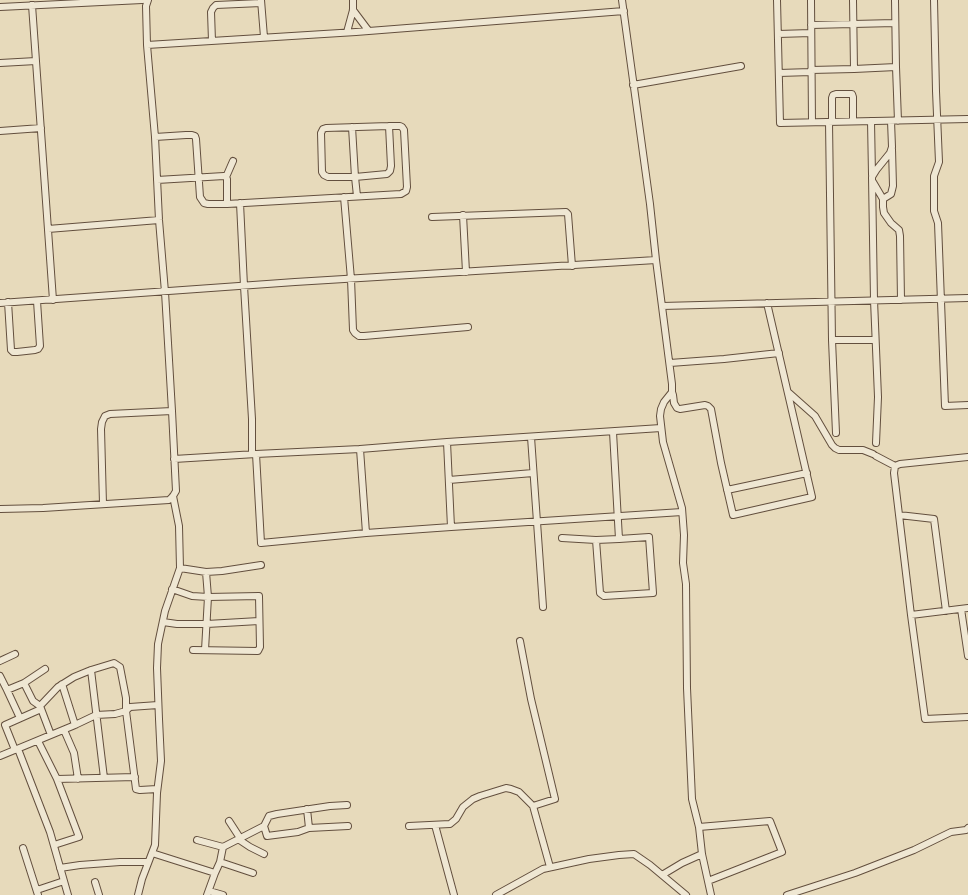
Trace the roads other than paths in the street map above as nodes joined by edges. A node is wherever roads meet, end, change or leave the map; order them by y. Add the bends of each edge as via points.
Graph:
1 (142, 0) edge
2 (148, 0) edge
3 (353, 0) edge
4 (622, 0) edge
5 (776, 0) edge
6 (811, 0) edge
7 (853, 0) edge
8 (895, 0) edge
9 (934, 0) edge
10 (261, 2) edge
11 (32, 5) junction
12 (0, 7) edge
13 (353, 10) junction
14 (624, 11) junction
15 (895, 23) junction
16 (811, 25) junction
17 (854, 25) junction
18 (368, 30) junction
19 (347, 32) junction
20 (811, 33) junction
21 (778, 34) junction
22 (264, 37) junction
23 (212, 41) junction
24 (147, 45) junction
25 (36, 61) junction
26 (0, 63) edge
27 (741, 66) dead end
28 (854, 68) junction
29 (896, 68) junction
30 (811, 71) junction
31 (779, 73) junction
32 (633, 85) junction
33 (968, 119) edge
34 (937, 120) junction
35 (853, 121) junction
36 (871, 121) junction
37 (894, 121) junction
38 (812, 122) junction
39 (830, 122) junction
40 (389, 126) junction
41 (352, 127) junction
42 (41, 128) junction
43 (0, 131) edge
44 (155, 137) junction
45 (892, 147) junction
46 (233, 161) dead end
47 (226, 176) junction
48 (354, 176) junction
49 (199, 177) junction
50 (872, 179) junction
51 (158, 180) junction
52 (357, 196) junction
53 (344, 197) junction
54 (883, 199) junction
55 (240, 203) junction
56 (227, 204) junction
57 (463, 215) junction
58 (432, 216) dead end
59 (159, 220) junction
60 (48, 229) junction
61 (656, 260) junction
62 (572, 266) junction
63 (466, 272) junction
64 (351, 279) junction
65 (244, 286) junction
66 (165, 292) junction
67 (968, 298) edge
68 (942, 299) junction
69 (53, 300) junction
70 (874, 300) junction
71 (901, 300) junction
72 (37, 301) junction
73 (8, 302) junction
74 (831, 302) junction
75 (0, 303) edge
76 (767, 303) junction
77 (662, 306) junction
78 (468, 327) dead end
79 (832, 340) junction
80 (876, 340) junction
81 (779, 353) junction
82 (670, 362) junction
83 (672, 392) junction
84 (788, 392) junction
85 (968, 405) edge
86 (172, 411) junction
87 (661, 428) junction
88 (613, 432) junction
89 (836, 433) dead end
90 (531, 437) junction
91 (447, 442) junction
92 (876, 443) dead end
93 (360, 449) junction
94 (254, 454) junction
95 (968, 457) edge
96 (174, 459) junction
97 (895, 466) junction
98 (533, 473) junction
99 (807, 473) junction
100 (449, 480) junction
101 (727, 490) junction
102 (173, 496) junction
103 (103, 504) junction
104 (0, 509) edge
105 (682, 512) junction
106 (899, 515) junction
107 (618, 516) junction
108 (536, 521) junction
109 (451, 526) junction
110 (366, 533) junction
111 (562, 538) dead end
112 (619, 539) junction
113 (596, 540) junction
114 (261, 565) dead end
115 (180, 568) junction
116 (206, 572) junction
117 (172, 589) junction
118 (208, 598) junction
119 (543, 607) dead end
120 (968, 608) edge
121 (961, 609) junction
122 (946, 611) junction
123 (911, 615) junction
124 (259, 621) junction
125 (163, 622) junction
126 (207, 624) junction
127 (520, 642) dead end
128 (192, 650) dead end
129 (205, 650) junction
130 (15, 654) dead end
131 (968, 656) edge
132 (0, 661) edge
133 (45, 669) dead end
134 (90, 670) junction
135 (0, 676) edge
136 (24, 683) junction
137 (62, 684) junction
138 (7, 690) junction
139 (158, 705) junction
140 (40, 708) junction
141 (126, 711) junction
142 (96, 715) junction
143 (968, 717) edge
144 (20, 718) junction
145 (76, 725) junction
146 (64, 730) junction
147 (51, 735) junction
148 (38, 741) junction
149 (17, 750) junction
150 (0, 756) edge
151 (135, 777) junction
152 (104, 778) junction
153 (57, 779) junction
154 (78, 779) junction
155 (157, 789) junction
156 (347, 805) dead end
157 (532, 806) junction
158 (307, 809) junction
159 (229, 822) dead end
160 (436, 825) junction
161 (264, 826) junction
162 (348, 826) dead end
163 (409, 826) dead end
164 (309, 828) junction
165 (699, 828) junction
166 (967, 831) edge
167 (239, 839) junction
168 (197, 840) dead end
169 (54, 845) junction
170 (223, 847) junction
171 (23, 848) dead end
172 (152, 853) junction
173 (264, 854) dead end
174 (702, 854) junction
175 (148, 862) junction
176 (220, 862) junction
177 (550, 867) junction
178 (60, 868) junction
179 (215, 873) junction
180 (253, 873) dead end
181 (662, 875) junction
182 (64, 881) junction
183 (708, 881) junction
184 (95, 882) dead end
185 (38, 893) edge
186 (208, 893) edge
187 (68, 895) edge
188 (99, 895) edge
189 (138, 895) edge
190 (223, 895) edge
191 (454, 895) edge
192 (496, 895) edge
193 (686, 895) edge
194 (711, 895) edge
195 (787, 895) edge

1 - 11 street
2 - 24 street
3 - 13 street
4 - 14 street
5 - 21 street
6 - 16 street
7 - 17 street
8 - 15 street
9 - 34 street
10 - 22 street
10 - 23 street via 216,5 211,12
11 - 12 street
11 - 25 street
13 - 18 street
13 - 19 street
14 - 18 street
14 - 32 street
15 - 17 street
15 - 29 street
16 - 17 street
16 - 20 street
17 - 28 street
18 - 19 street
19 - 22 street
20 - 21 street
20 - 30 street
21 - 31 street
22 - 23 street
23 - 24 street
24 - 44 street
25 - 26 street
25 - 42 street
27 - 32 street
28 - 29 street
28 - 30 street
29 - 37 street
30 - 31 street
30 - 38 street
31 - 38 street via 780,123
32 - 61 street
33 - 34 street
34 - 37 street
34 - 68 street via 939,162 934,176 934,205 938,223
35 - 36 street
35 - 39 street
35 - 39 street via 852,94 836,94 832,98
36 - 37 street
36 - 50 street
37 - 45 street
38 - 39 street
39 - 74 street
40 - 41 street
40 - 48 street via 390,171 387,174
40 - 52 street via 400,126 404,130 406,191 401,194
41 - 48 street
41 - 48 street via 323,129 322,172 328,177
42 - 43 street
42 - 60 street
44 - 49 street via 195,136
44 - 51 street
45 - 50 street
45 - 54 street via 893,186 891,194
46 - 47 street
47 - 49 street
47 - 56 street
48 - 52 street
49 - 51 street
49 - 56 street via 200,197 204,203
50 - 54 street
50 - 70 street
51 - 59 street
52 - 53 street
53 - 55 street
53 - 64 street
54 - 71 street via 884,213 899,230
55 - 56 street
55 - 65 street
57 - 58 street
57 - 62 street via 566,212
57 - 63 street
59 - 60 street
59 - 66 street
60 - 69 street
61 - 62 street
61 - 77 street
62 - 63 street
63 - 64 street
64 - 65 street
64 - 78 street via 353,330 359,336
65 - 66 street
65 - 94 street
66 - 69 street
66 - 86 street
67 - 68 street
68 - 71 street
68 - 85 street via 944,406
69 - 72 street
70 - 71 street
70 - 74 street
70 - 80 street
72 - 73 street
72 - 73 street via 40,346 35,350 17,352 11,350
73 - 75 street
74 - 76 street
74 - 79 street
76 - 77 street
76 - 81 street
77 - 82 street
79 - 80 street
79 - 89 street
80 - 92 street
81 - 82 street
81 - 84 street
82 - 83 street
83 - 87 street via 661,409
83 - 101 street via 677,408 705,405 711,409
84 - 97 street via 815,416 835,448 863,450
84 - 99 street
86 - 96 street
86 - 103 street via 105,416 101,428
87 - 88 street
87 - 105 street
88 - 90 street
88 - 107 street
90 - 91 street
90 - 98 street
91 - 93 street
91 - 100 street
93 - 94 street
93 - 110 street
94 - 96 street
94 - 110 street via 261,543
95 - 97 street
96 - 102 street via 176,491
97 - 106 street
98 - 100 street
98 - 108 street
99 - 101 street
99 - 101 street via 812,497 748,512 733,515
100 - 109 street
102 - 103 street via 168,500
102 - 115 street via 179,526
103 - 104 street
105 - 107 street
105 - 165 street via 686,584 686,688 692,798
106 - 122 street via 934,519
106 - 123 street
107 - 108 street
107 - 112 street
108 - 109 street
108 - 119 street
109 - 110 street
111 - 113 street
112 - 113 street
112 - 113 street via 649,537 653,593 604,596 600,593
114 - 116 street
115 - 116 street
115 - 117 street
116 - 118 street
117 - 118 street
117 - 125 street
118 - 124 street via 259,596
118 - 126 street
120 - 121 street
121 - 122 street
121 - 131 street
122 - 123 street
123 - 143 street via 925,719
124 - 126 street
124 - 129 street via 258,651
125 - 126 street
125 - 139 street via 158,644
126 - 129 street
127 - 157 street via 555,799
128 - 129 street
130 - 132 street
133 - 136 street
134 - 137 street
134 - 141 street via 114,663 120,667
134 - 142 street
135 - 138 street
136 - 138 street
136 - 140 street via 33,701
137 - 140 street
137 - 145 street
138 - 144 street
139 - 141 street via 130,707
139 - 155 street via 161,761
140 - 144 street
140 - 147 street
141 - 142 street
141 - 151 street
142 - 145 street
142 - 152 street
144 - 149 street via 5,725
145 - 146 street
146 - 147 street
146 - 154 street via 74,753
147 - 148 street
148 - 149 street
148 - 153 street
149 - 150 street
149 - 169 street
151 - 152 street
151 - 155 street via 136,789
152 - 154 street
153 - 154 street
153 - 169 street via 79,837
155 - 172 street via 155,845
156 - 158 street
157 - 160 street via 519,792 500,789 473,799 450,824
157 - 177 street
158 - 161 street via 269,816
158 - 164 street
159 - 167 street
160 - 163 street
160 - 191 street
161 - 164 street via 267,836
161 - 167 street
162 - 164 street
165 - 174 street
165 - 183 street via 770,821 782,852
166 - 195 street via 951,832 914,850 855,873
167 - 170 street
167 - 173 street
168 - 170 street
169 - 178 street
170 - 176 street
171 - 185 street
172 - 175 street
172 - 179 street
174 - 181 street
174 - 183 street
175 - 178 street via 80,864
175 - 189 street
176 - 179 street
176 - 180 street
177 - 181 street via 619,854 634,854
177 - 192 street
178 - 182 street
179 - 186 street
181 - 193 street
182 - 185 street
182 - 187 street
183 - 194 street
184 - 188 street
186 - 190 street

